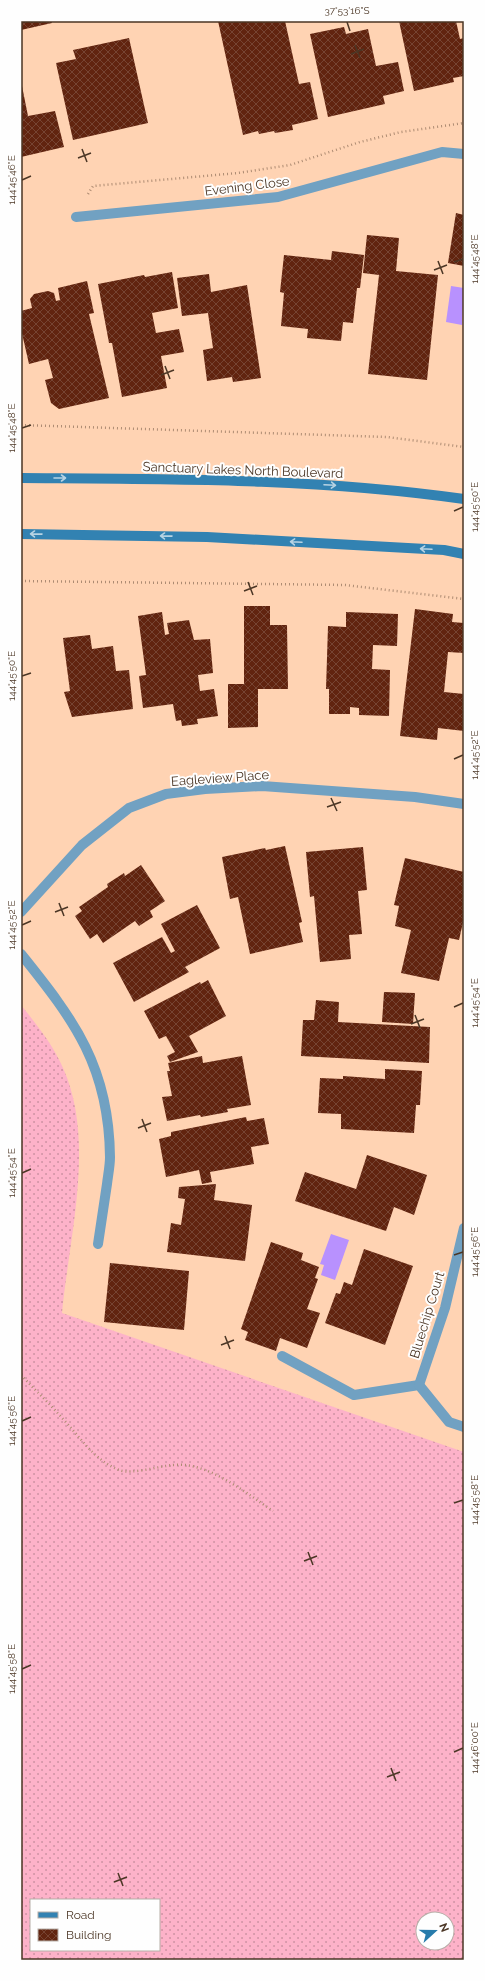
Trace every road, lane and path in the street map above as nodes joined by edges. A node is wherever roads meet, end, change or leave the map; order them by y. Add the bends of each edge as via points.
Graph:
1 (464, 123) edge
2 (464, 154) edge
3 (76, 217) joint
4 (21, 425) edge
5 (464, 447) edge
6 (21, 478) edge
7 (464, 498) edge
8 (21, 534) edge
9 (464, 554) edge
10 (21, 581) edge
11 (464, 599) edge
12 (464, 804) edge
13 (21, 912) edge
14 (21, 954) edge
15 (464, 1228) edge
16 (98, 1244) dead end
17 (282, 1356) dead end
18 (21, 1376) edge
19 (419, 1385) junction
20 (464, 1426) edge
21 (273, 1512) dead end

1 - 3 path via 401,132 360,142 290,165 238,173 93,186
2 - 3 street, Evening Close via 442,152 278,198
4 - 5 path via 387,436
6 -> 7 street, Sanctuary Lakes North Boulevard via 269,482 356,487
9 -> 8 street via 444,550 207,537
10 - 11 path via 345,585
12 - 13 street, Eagleview Place via 415,797 262,786 166,794 129,808 82,845
14 - 16 street via 58,1000 79,1033 95,1067 107,1108 110,1158
15 - 19 street, Bluechip Court via 445,1308
17 - 19 street via 354,1395
18 - 21 path via 97,1458 120,1471 174,1465 198,1466 237,1486
19 - 20 street via 449,1422

